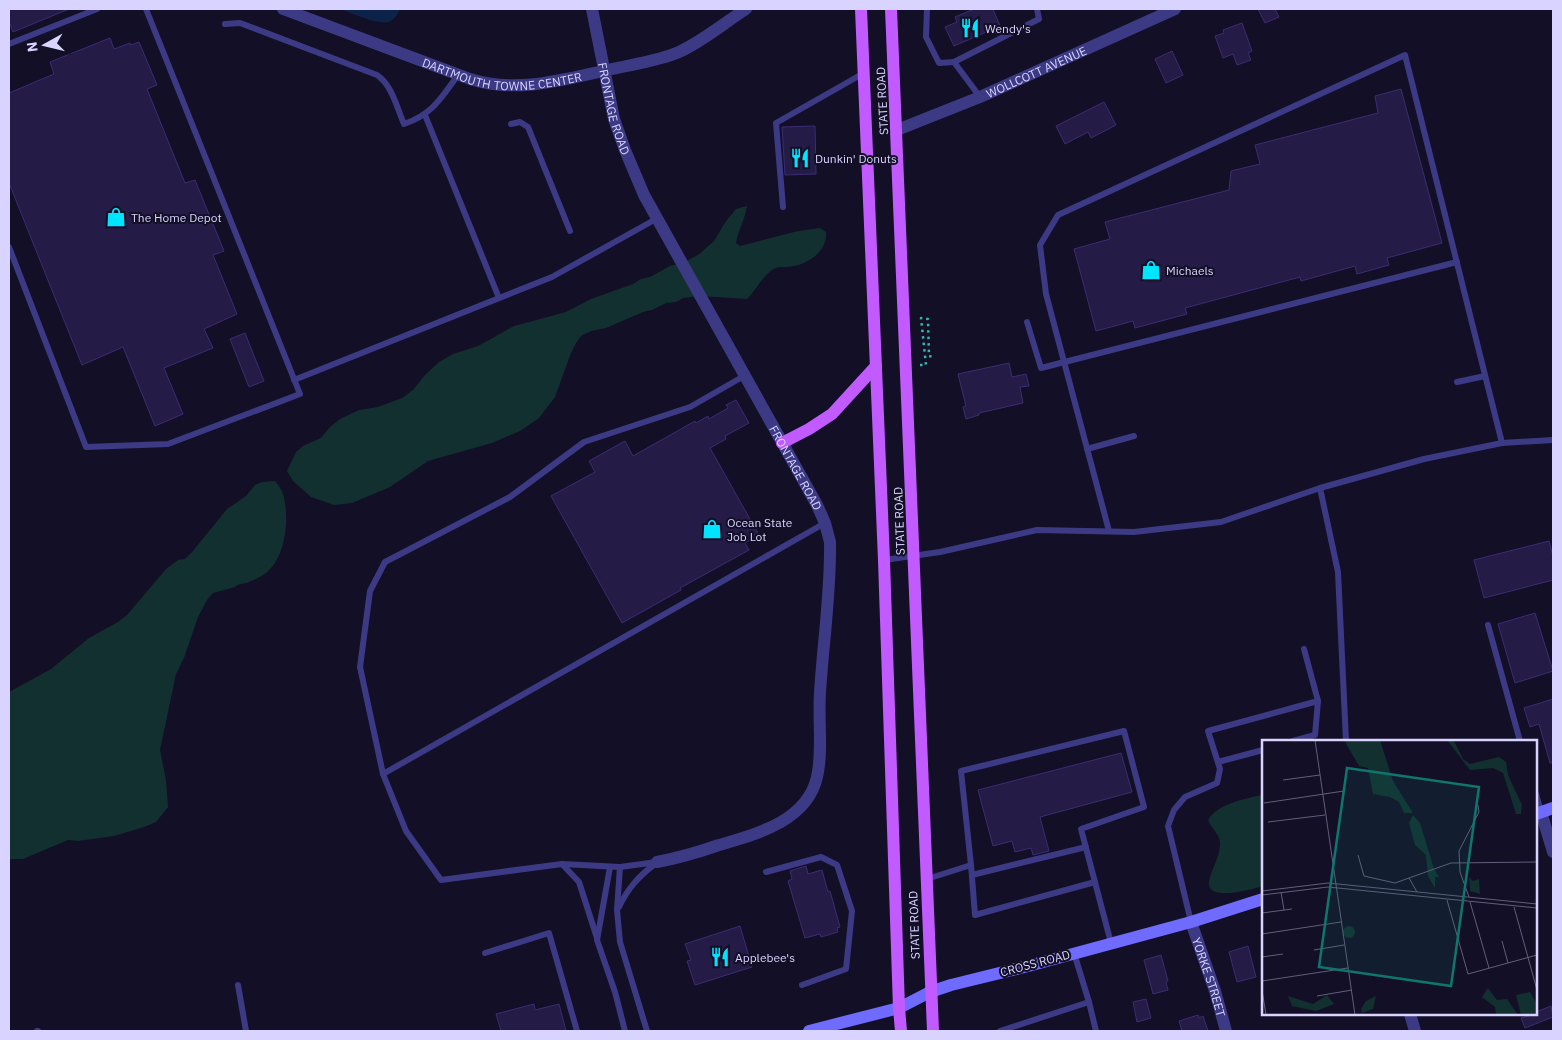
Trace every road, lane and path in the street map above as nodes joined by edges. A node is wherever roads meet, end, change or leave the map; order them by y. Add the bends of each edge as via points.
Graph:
1 (97, 9) edge
2 (146, 9) edge
3 (283, 9) edge
4 (592, 9) edge
5 (746, 9) edge
6 (862, 9) edge
7 (891, 9) edge
8 (927, 9) edge
9 (1037, 9) edge
10 (1176, 9) edge
11 (225, 24) dead end
12 (9, 44) edge
13 (954, 62) junction
14 (604, 71) junction
15 (864, 73) junction
16 (458, 75) junction
17 (980, 97) junction
18 (425, 115) junction
19 (511, 124) dead end
20 (897, 130) junction
21 (783, 207) dead end
22 (656, 219) junction
23 (570, 231) dead end
24 (9, 247) edge
25 (1457, 262) junction
26 (499, 298) junction
27 (1027, 322) dead end
28 (933, 357) dead end
29 (1064, 362) junction
30 (920, 365) dead end
31 (876, 366) junction
32 (744, 376) junction
33 (1485, 376) junction
34 (294, 380) junction
35 (1458, 382) dead end
36 (1134, 436) dead end
37 (1553, 440) edge
38 (782, 443) junction
39 (1502, 443) junction
40 (1087, 449) junction
41 (1320, 488) junction
42 (825, 523) junction
43 (1109, 531) junction
44 (914, 557) junction
45 (884, 560) junction
46 (1488, 625) dead end
47 (1304, 649) dead end
48 (1318, 701) junction
49 (1297, 740) edge
50 (1346, 740) edge
51 (1520, 740) edge
52 (1262, 750) edge
53 (1218, 762) junction
54 (383, 774) junction
55 (1537, 797) edge
56 (1543, 812) edge
57 (1086, 847) junction
58 (1553, 852) edge
59 (657, 862) junction
60 (562, 864) junction
61 (971, 865) junction
62 (610, 866) junction
63 (620, 867) junction
64 (766, 872) dead end
65 (972, 875) junction
66 (926, 879) junction
67 (1094, 882) junction
68 (1262, 899) edge
69 (617, 910) junction
70 (1191, 922) junction
71 (597, 940) junction
72 (1111, 943) junction
73 (485, 953) dead end
74 (1074, 953) junction
75 (238, 985) dead end
76 (802, 985) dead end
77 (930, 992) junction
78 (1089, 1002) junction
79 (899, 1008) junction
80 (1410, 1015) edge
81 (246, 1031) edge
82 (577, 1031) edge
83 (625, 1031) edge
84 (647, 1031) edge
85 (809, 1031) edge
86 (901, 1031) edge
87 (933, 1031) edge
88 (1000, 1031) edge
89 (1096, 1031) edge
90 (1226, 1031) edge
91 (1415, 1031) edge

1 - 12 lane
2 - 34 lane
3 - 16 street, DARTMOUTH TOWNE CENTER
4 - 14 street, FRONTAGE ROAD
5 - 14 street, DARTMOUTH TOWNE CENTER via 678,53
6 - 15 main road, STATE ROAD
7 - 20 main road, STATE ROAD
8 - 13 lane via 926,37 939,62
9 - 13 lane via 1039,19
10 - 17 street, WOLLCOTT AVENUE
11 - 18 lane via 240,23 377,75 389,87 404,124
13 - 17 lane
14 - 16 street, DARTMOUTH TOWNE CENTER via 521,86 482,83
14 - 22 street, FRONTAGE ROAD via 618,132
15 - 21 lane via 776,124
15 - 31 main road, STATE ROAD
16 - 18 lane via 438,104
17 - 20 street, WOLLCOTT AVENUE
18 - 26 lane
19 - 23 lane via 520,122 528,127
20 - 44 main road, STATE ROAD
22 - 26 lane via 552,277
22 - 32 street, FRONTAGE ROAD
24 - 34 lane via 86,447 168,444 300,394
25 - 29 lane
25 - 29 lane via 1405,55 1058,215 1040,245 1046,294
25 - 33 lane
26 - 34 lane
27 - 29 lane via 1040,368
28 - 30 path via 928,356 928,319 921,318 926,365
29 - 40 lane
31 - 38 main road via 832,414
31 - 45 main road, STATE ROAD
32 - 38 street, FRONTAGE ROAD
32 - 54 lane via 690,407 584,442 510,497 385,562 370,591 360,667
33 - 35 lane
33 - 39 lane
36 - 40 lane
37 - 39 lane
38 - 42 street, FRONTAGE ROAD
39 - 41 lane via 1424,459
40 - 43 lane
41 - 43 lane via 1220,522 1134,532
41 - 50 lane via 1338,572
42 - 54 lane
42 - 59 street, FRONTAGE ROAD via 830,552 819,698 819,766 813,788 801,806 770,828
43 - 44 lane via 1037,530
44 - 45 lane
44 - 66 main road, STATE ROAD
45 - 79 main road, STATE ROAD
46 - 51 lane
47 - 48 lane
48 - 49 lane via 1315,735
48 - 53 lane via 1208,731
52 - 53 lane
53 - 70 lane via 1217,783 1185,797 1174,810 1168,826
54 - 60 lane via 406,831 442,880
55 - 56 lane
56 - 58 street
57 - 61 lane via 1081,829 1144,807 1124,732 961,771
57 - 65 lane
57 - 67 lane
59 - 63 lane
59 - 69 lane via 626,891
60 - 62 lane
60 - 71 lane via 579,882
61 - 65 lane
61 - 66 lane
62 - 63 lane
62 - 71 lane
63 - 69 lane
64 - 76 lane via 821,857 837,865 852,911 846,969
65 - 67 lane via 975,915
66 - 77 main road, STATE ROAD
67 - 72 lane
68 - 70 street, CROSS ROAD
69 - 84 lane via 620,942
70 - 72 street, CROSS ROAD
70 - 90 street, YORKE STREET
71 - 83 lane
72 - 74 street, CROSS ROAD
73 - 82 lane via 549,933
74 - 77 street, CROSS ROAD
74 - 78 lane
75 - 81 lane
77 - 79 street, CROSS ROAD
77 - 87 main road, STATE ROAD
78 - 88 lane
78 - 89 lane
79 - 85 street, CROSS ROAD
79 - 86 main road, STATE ROAD
80 - 91 street

